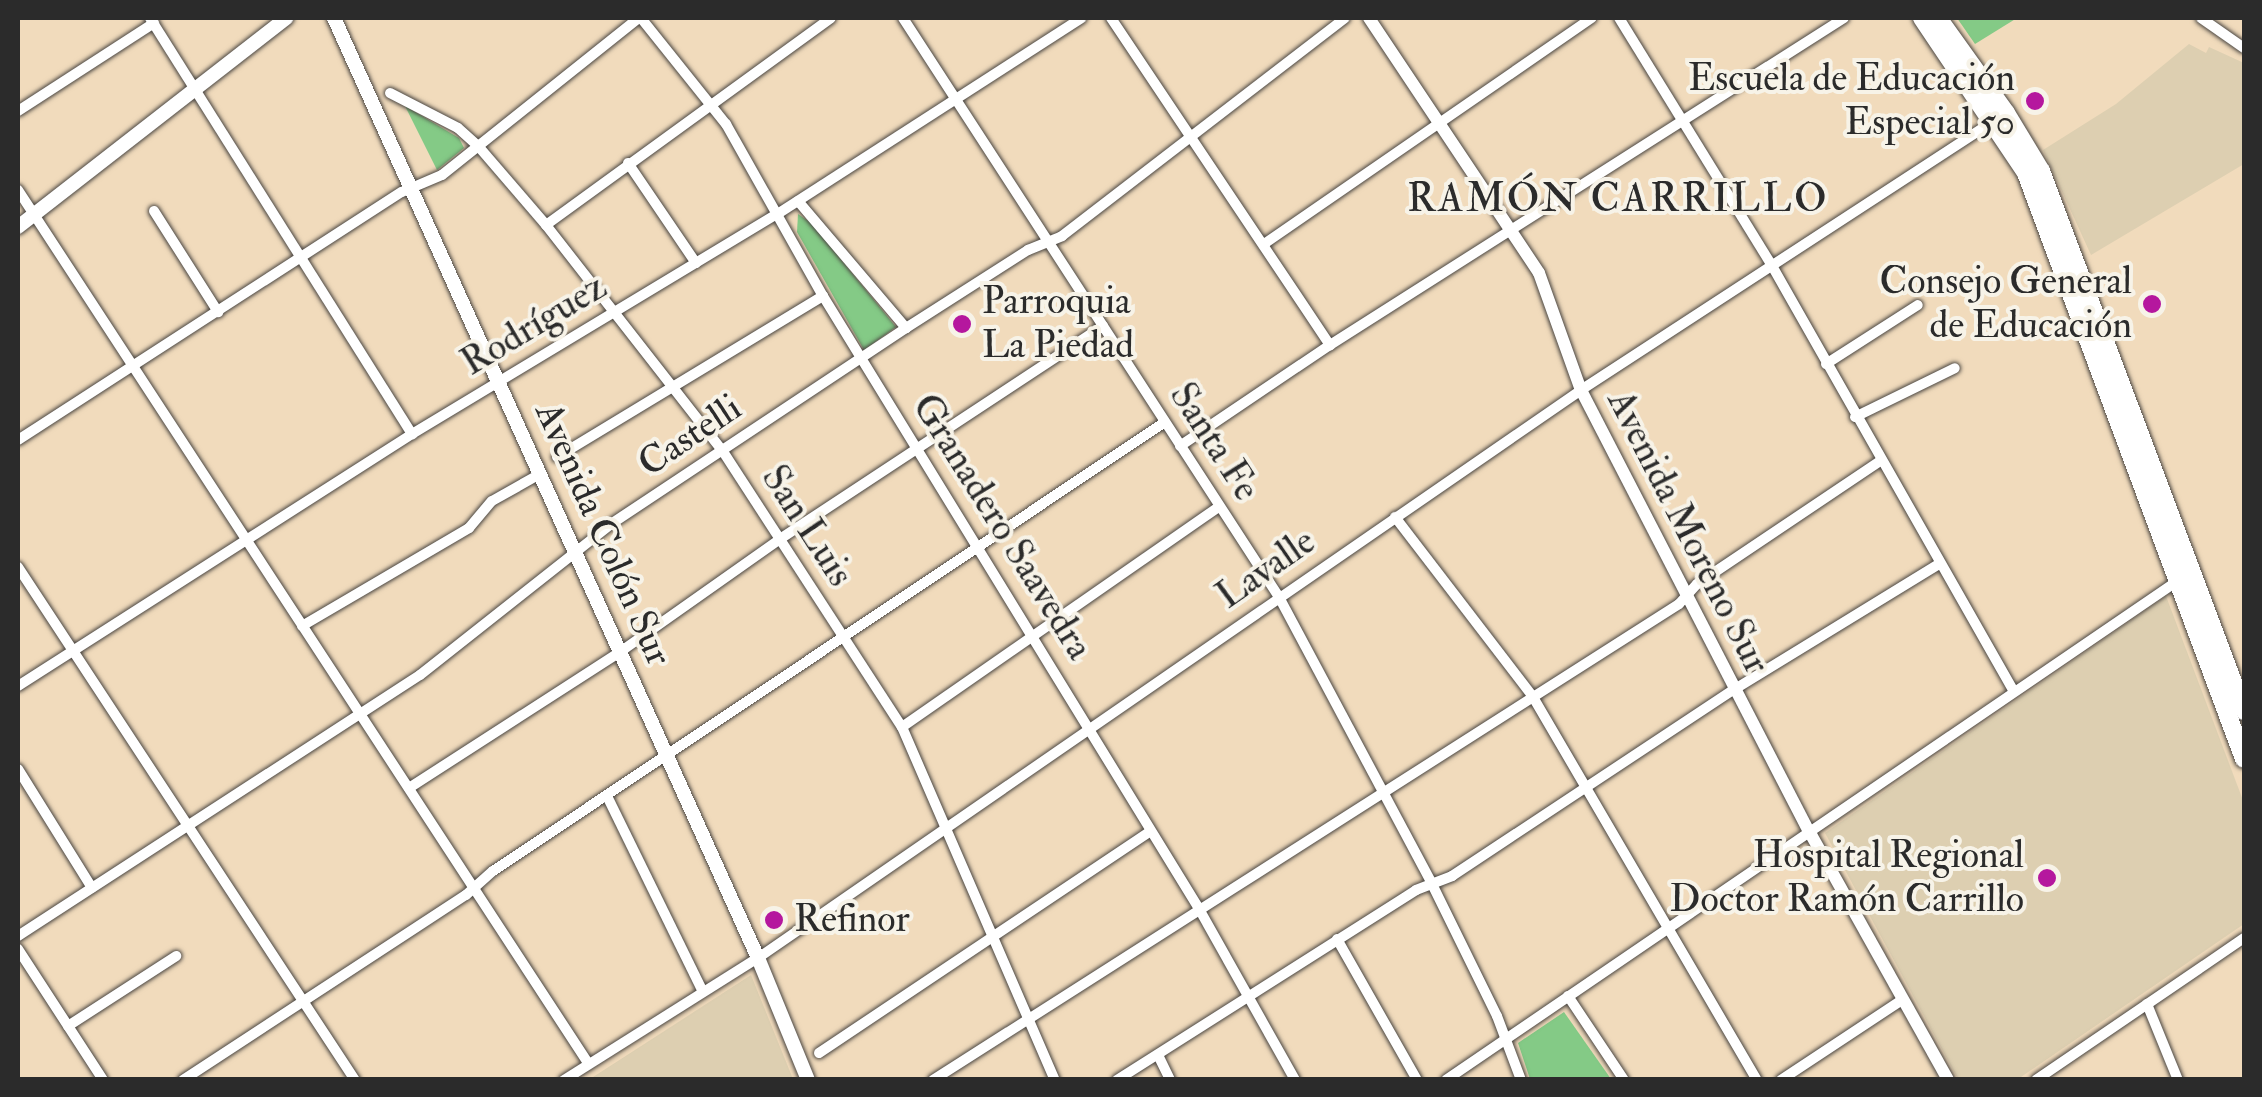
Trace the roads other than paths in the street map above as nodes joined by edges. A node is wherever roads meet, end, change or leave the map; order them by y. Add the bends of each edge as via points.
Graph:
1 (286, 18) edge
2 (334, 18) edge
3 (640, 18) edge
4 (831, 18) edge
5 (903, 18) edge
6 (1082, 18) edge
7 (1111, 18) edge
8 (1344, 18) edge
9 (1369, 18) edge
10 (1592, 18) edge
11 (1620, 18) edge
12 (1844, 18) edge
13 (1922, 18) edge
14 (1938, 18) edge
15 (2201, 18) edge
16 (152, 20) edge
17 (2244, 48) edge
18 (195, 89) junction
19 (390, 94) dead end
20 (957, 100) junction
21 (710, 101) junction
22 (18, 111) edge
23 (1999, 118) junction
24 (1680, 119) junction
25 (1439, 120) junction
26 (1190, 138) junction
27 (478, 147) junction
28 (628, 162) junction
29 (411, 189) junction
30 (18, 190) edge
31 (798, 200) junction
32 (154, 211) dead end
33 (778, 213) junction
34 (35, 216) junction
35 (546, 225) junction
36 (18, 228) edge
37 (1511, 229) junction
38 (1049, 242) junction
39 (1264, 244) junction
40 (304, 258) junction
41 (696, 262) junction
42 (1771, 264) junction
43 (823, 296) junction
44 (1918, 305) dead end
45 (218, 312) junction
46 (616, 313) junction
47 (1103, 326) junction
48 (906, 328) junction
49 (1330, 345) junction
50 (862, 358) junction
51 (1826, 364) junction
52 (132, 366) junction
53 (1956, 368) dead end
54 (500, 380) junction
55 (674, 387) junction
56 (1581, 390) junction
57 (1856, 416) junction
58 (1164, 422) junction
59 (412, 434) junction
60 (18, 440) edge
61 (1180, 446) junction
62 (918, 449) junction
63 (722, 450) junction
64 (557, 458) dead end
65 (1880, 461) junction
66 (540, 474) junction
67 (1219, 507) junction
68 (1395, 518) junction
69 (246, 538) junction
70 (780, 540) junction
71 (978, 546) junction
72 (575, 552) junction
73 (1939, 564) junction
74 (18, 567) edge
75 (2186, 576) junction
76 (1686, 596) junction
77 (1279, 597) junction
78 (302, 626) junction
79 (843, 635) junction
80 (1035, 635) junction
81 (73, 651) junction
82 (620, 652) junction
83 (18, 686) edge
84 (1735, 689) junction
85 (2013, 690) junction
86 (2241, 691) edge
87 (1534, 696) junction
88 (2244, 711) edge
89 (361, 715) junction
90 (902, 726) junction
91 (1090, 728) junction
92 (666, 756) junction
93 (2244, 758) edge
94 (18, 769) edge
95 (1588, 786) junction
96 (410, 788) junction
97 (1384, 791) junction
98 (608, 796) junction
99 (189, 828) junction
100 (946, 828) junction
101 (1151, 831) junction
102 (1809, 832) junction
103 (1432, 884) junction
104 (474, 887) junction
105 (92, 888) junction
106 (1198, 907) junction
107 (1670, 924) junction
108 (18, 936) edge
109 (993, 936) junction
110 (2244, 938) edge
111 (1338, 940) junction
112 (18, 949) edge
113 (176, 956) dead end
114 (758, 958) junction
115 (703, 992) junction
116 (1249, 996) junction
117 (1568, 996) junction
118 (305, 999) junction
119 (1902, 1000) junction
120 (2147, 1004) junction
121 (1027, 1018) junction
122 (68, 1026) junction
123 (1507, 1038) junction
124 (819, 1052) dead end
125 (1158, 1055) junction
126 (588, 1063) junction
127 (103, 1080) edge
128 (184, 1080) edge
129 (355, 1080) edge
130 (564, 1080) edge
131 (808, 1080) edge
132 (932, 1080) edge
133 (1054, 1080) edge
134 (1117, 1080) edge
135 (1170, 1080) edge
136 (1295, 1080) edge
137 (1417, 1080) edge
138 (1446, 1080) edge
139 (1521, 1080) edge
140 (1624, 1080) edge
141 (1758, 1080) edge
142 (1781, 1080) edge
143 (1948, 1080) edge
144 (2036, 1080) edge
145 (2178, 1080) edge

1 - 18 main road
2 - 29 main road, Avenida Colón Sur
3 - 21 street, Granadero Saavedra
3 - 27 street
4 - 21 street
5 - 20 street, Santa Fe
6 - 20 street, Rodríguez
7 - 26 street
8 - 26 street, Castelli
9 - 25 street, Avenida Moreno Sur
10 - 25 street
11 - 24 street
12 - 24 street
13 - 23 highway
14 - 23 highway
15 - 17 street
16 - 18 street
16 - 22 street
18 - 34 main road
18 - 40 street
19 - 27 street, San Luis via 458,128
20 - 31 street, Rodríguez
20 - 38 street, Santa Fe
21 - 28 street
21 - 33 street, Granadero Saavedra
23 - 42 street, Lavalle
23 - 75 highway via 2042,176
24 - 37 street
24 - 42 street
25 - 37 street, Avenida Moreno Sur
25 - 39 street
26 - 38 street, Castelli
26 - 39 street
27 - 29 street
27 - 35 street, San Luis
28 - 35 street
28 - 41 street
29 - 40 street
29 - 54 main road, Avenida Colón Sur
30 - 34 street
31 - 33 street, Rodríguez
31 - 48 street
32 - 45 street
33 - 41 street, Rodríguez
33 - 43 street, Granadero Saavedra
34 - 36 main road
34 - 52 street
35 - 46 street, San Luis
37 - 49 street
37 - 56 street, Avenida Moreno Sur via 1545,285
38 - 47 street, Santa Fe
38 - 48 street, Castelli
39 - 49 street
40 - 45 street
40 - 59 street
41 - 46 street, Rodríguez
42 - 51 street
42 - 56 street, Lavalle
43 - 50 street, Granadero Saavedra
43 - 55 street
44 - 51 street
45 - 52 street
46 - 54 street, Rodríguez
46 - 55 street, San Luis
47 - 58 street, Santa Fe
47 - 62 street
48 - 50 street, Castelli
49 - 61 street
50 - 62 street, Granadero Saavedra
50 - 63 street, Castelli
51 - 57 street
52 - 60 street
52 - 69 street
53 - 57 street
54 - 59 street, Rodríguez
54 - 66 main road, Avenida Colón Sur
55 - 63 street, San Luis
55 - 64 street
56 - 68 street, Lavalle
56 - 76 street, Avenida Moreno Sur
57 - 65 street
58 - 61 street, Santa Fe
58 - 71 street
59 - 69 street, Rodríguez
61 - 67 street, Santa Fe
62 - 70 street
62 - 71 street, Granadero Saavedra
63 - 70 street, San Luis
63 - 72 street, Castelli
65 - 73 street
65 - 76 street
66 - 72 main road, Avenida Colón Sur
66 - 78 street via 492,500 469,528
67 - 77 street, Santa Fe
67 - 80 street
68 - 77 street, Lavalle
68 - 87 street
69 - 78 street
69 - 81 street, Rodríguez
70 - 79 street, San Luis
70 - 82 street
71 - 79 street
71 - 80 street, Granadero Saavedra
72 - 82 main road, Avenida Colón Sur
72 - 89 street, Castelli via 475,635
73 - 84 street
73 - 85 street
74 - 81 street
75 - 85 street
75 - 86 highway
75 - 93 highway
76 - 84 street, Avenida Moreno Sur
76 - 87 street
77 - 91 street, Lavalle
77 - 97 street, Santa Fe
78 - 89 street
79 - 90 street, San Luis
79 - 92 street
80 - 90 street
80 - 91 street, Granadero Saavedra
81 - 83 street, Rodríguez
81 - 99 street
82 - 92 main road, Avenida Colón Sur
82 - 96 street
84 - 95 street
84 - 102 street, Avenida Moreno Sur
85 - 102 street
86 - 88 highway
87 - 95 street
87 - 97 street
89 - 96 street
89 - 99 street, Castelli
90 - 100 street, San Luis
91 - 100 street, Lavalle
91 - 101 street, Granadero Saavedra
92 - 98 street
92 - 114 main road, Avenida Colón Sur
94 - 105 street
95 - 103 street
95 - 107 street
96 - 104 street
97 - 103 street, Santa Fe
97 - 106 street
98 - 104 street
98 - 115 street
99 - 105 street, Castelli
99 - 118 street
100 - 109 street, San Luis
100 - 114 street, Lavalle
101 - 106 street, Granadero Saavedra
101 - 109 street
102 - 107 street
102 - 119 street, Avenida Moreno Sur
103 - 111 street
103 - 123 street, Santa Fe
104 - 118 street
104 - 126 street
105 - 108 street, Castelli
106 - 116 street, Granadero Saavedra
106 - 121 street
107 - 117 street
107 - 141 street
109 - 121 street, San Luis
109 - 124 street
110 - 120 street
111 - 116 street
111 - 137 street
112 - 122 street
113 - 122 street
114 - 115 street, Lavalle
114 - 131 main road, Avenida Colón Sur
115 - 126 street, Lavalle
116 - 125 street
116 - 136 street, Granadero Saavedra
117 - 123 street
117 - 140 street
118 - 128 street
118 - 129 street
119 - 142 street
119 - 143 street, Avenida Moreno Sur
120 - 144 street
120 - 145 street
121 - 132 street
121 - 133 street, San Luis
122 - 127 street
123 - 138 street
123 - 139 street, Santa Fe
125 - 134 street
125 - 135 street
126 - 130 street, Lavalle

